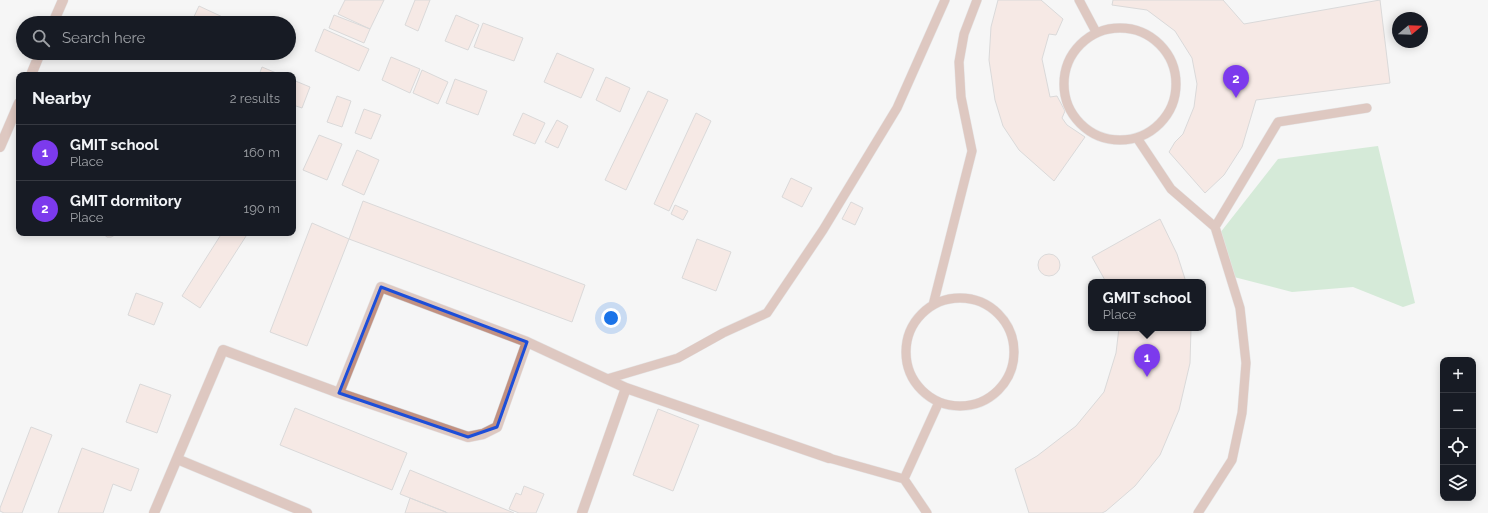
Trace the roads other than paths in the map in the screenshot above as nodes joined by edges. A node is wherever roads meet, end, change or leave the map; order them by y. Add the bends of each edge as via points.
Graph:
1 (63, 0) edge
2 (945, 0) edge
3 (977, 0) edge
4 (1079, 0) edge
5 (56, 16) edge
6 (1096, 32) junction
7 (37, 60) edge
8 (32, 72) edge
9 (1366, 108) dead end
10 (16, 110) edge
11 (1137, 138) junction
12 (0, 147) edge
13 (1215, 227) junction
14 (933, 305) junction
15 (526, 342) junction
16 (607, 379) junction
17 (626, 388) junction
18 (339, 393) junction
19 (939, 402) junction
20 (829, 458) joint
21 (177, 459) junction
22 (904, 479) junction
23 (154, 513) edge
24 (307, 513) edge
25 (582, 513) edge
26 (927, 513) edge
27 (1198, 513) edge

1 - 5 street
2 - 16 lane via 897,108 823,230 767,313 678,358
3 - 14 lane via 964,34 959,62 961,97 972,151
4 - 6 lane
6 - 11 lane via 1081,43 1070,58 1064,76 1065,95 1072,113 1084,127 1100,137 1118,140
6 - 11 lane via 1114,27 1132,28 1149,35 1164,47 1173,63 1177,82 1175,100 1154,130
7 - 8 street
9 - 13 lane via 1278,122
10 - 12 street
11 - 13 lane via 1171,189
13 - 27 lane via 1240,308 1246,363 1242,413 1232,460
14 - 19 lane via 920,316 910,330 906,347 907,364 914,380 925,393
14 - 19 lane via 948,299 966,297 982,302 998,312 1009,328 1014,346 1013,364 1006,382 993,396 976,404 958,406
15 - 16 street
15 - 18 street via 497,427 483,434 468,437
15 - 18 street via 381,287
16 - 17 street
17 - 20 street
17 - 25 street
18 - 21 street via 223,350
19 - 22 lane
20 - 22 lane
21 - 23 street
21 - 24 street
22 - 26 lane

